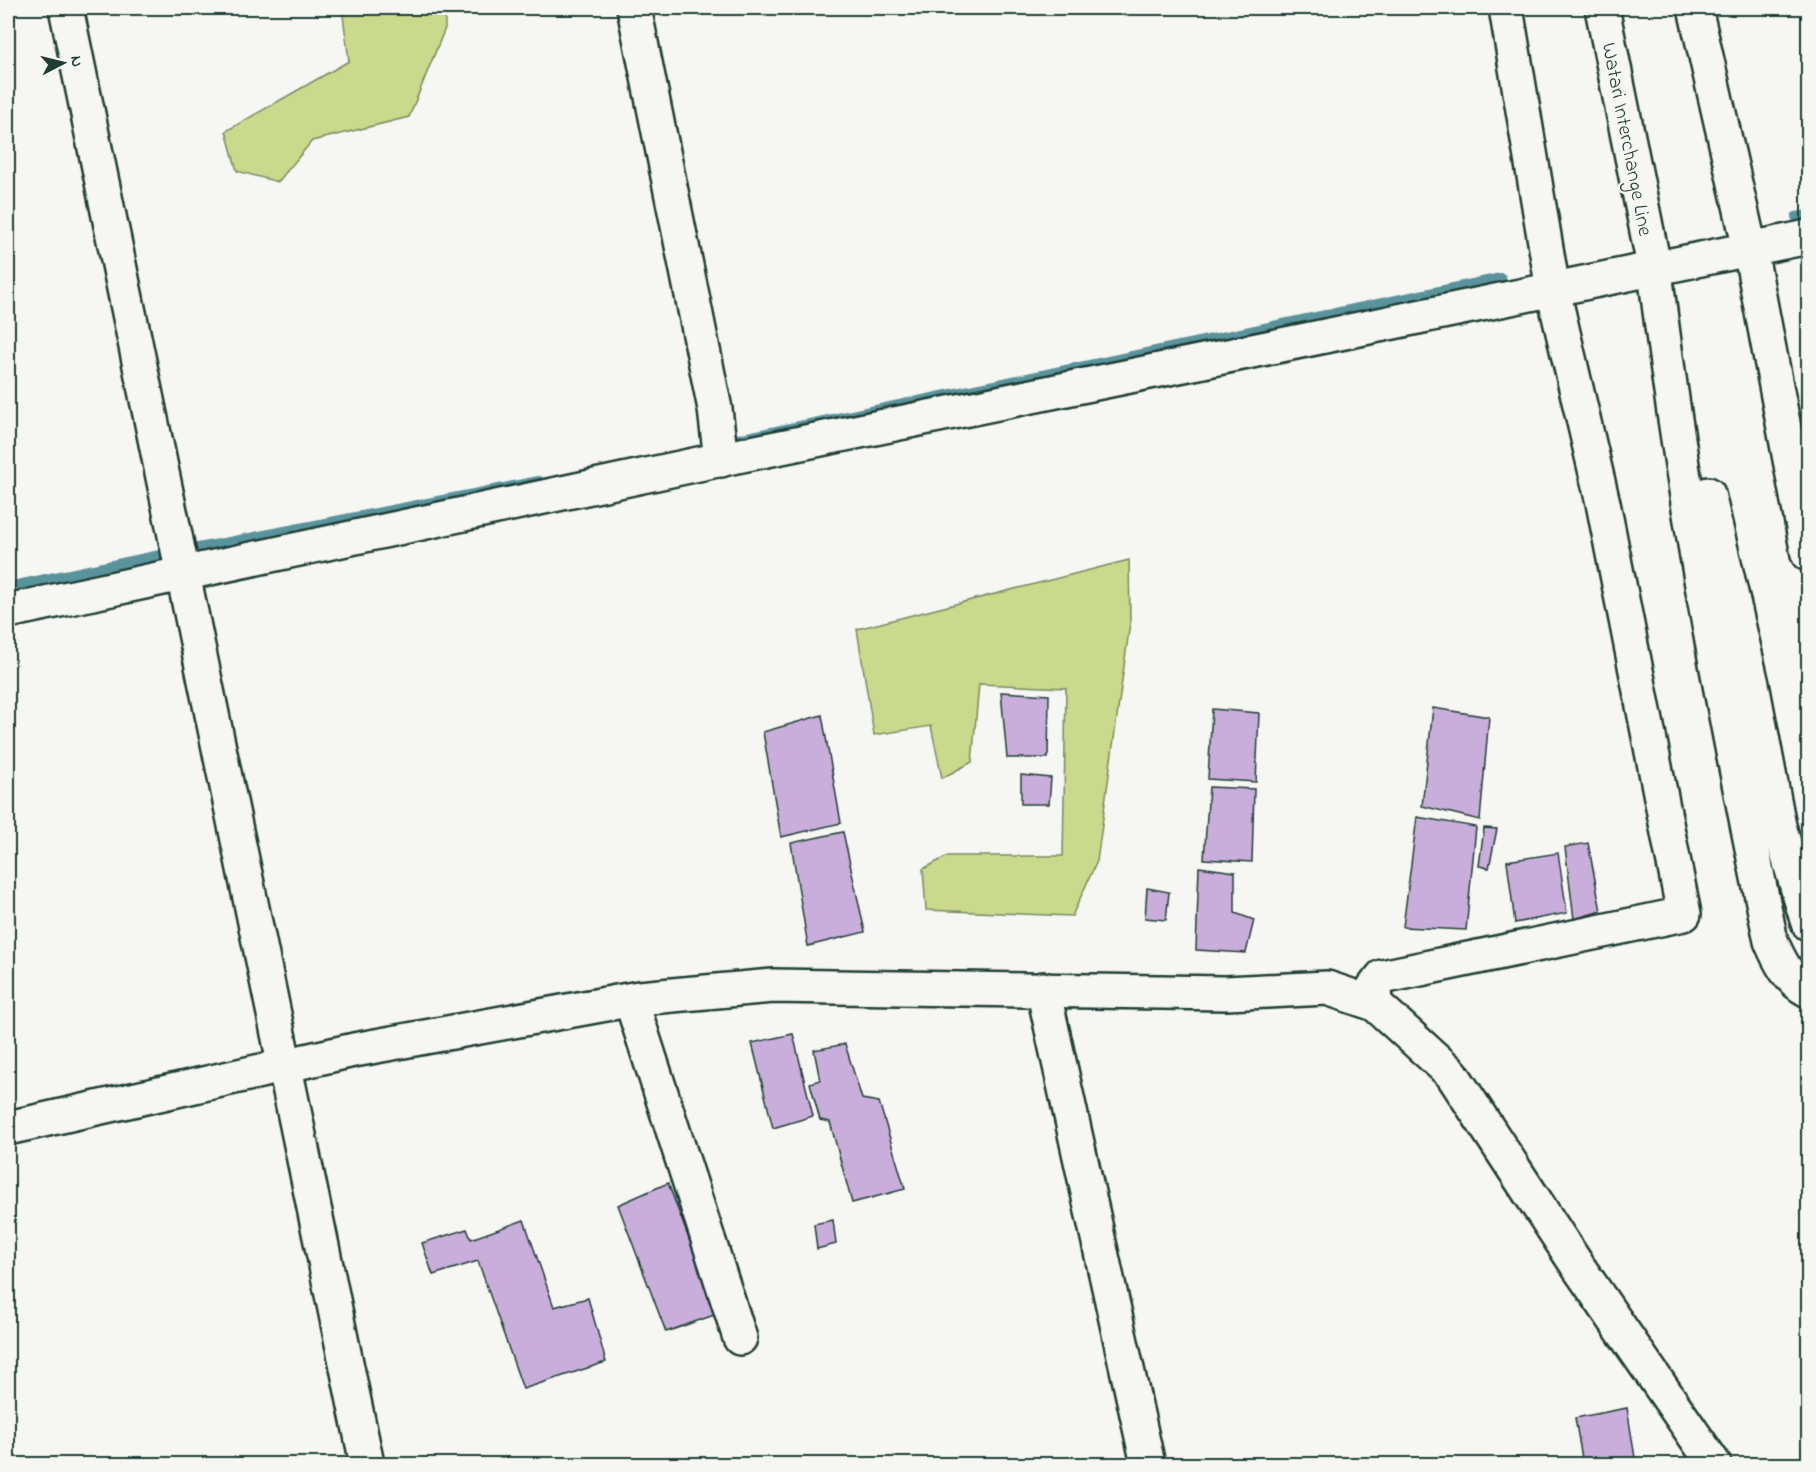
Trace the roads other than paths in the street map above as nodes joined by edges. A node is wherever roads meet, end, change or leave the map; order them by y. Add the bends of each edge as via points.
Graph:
1 (66, 8) edge
2 (634, 8) edge
3 (1506, 8) edge
4 (1602, 8) edge
5 (1695, 8) edge
6 (1809, 237) edge
7 (1750, 249) junction
8 (1655, 271) junction
9 (1553, 290) junction
10 (721, 460) junction
11 (1809, 554) edge
12 (182, 573) junction
13 (8, 611) edge
14 (1809, 923) edge
15 (1043, 989) junction
16 (1809, 990) edge
17 (631, 1000) junction
18 (1375, 1004) junction
19 (284, 1068) junction
20 (8, 1128) edge
21 (740, 1338) dead end
22 (367, 1464) edge
23 (1148, 1464) edge
24 (1714, 1464) edge

1 - 12 main road
2 - 10 main road via 715,409
3 - 9 main road
4 - 8 main road, Watari Interchange Line
5 - 7 main road
6 - 7 main road
7 - 8 main road
7 - 11 main road
8 - 9 main road
8 - 14 main road via 1752,684 1779,825
8 - 16 main road via 1666,365 1703,592 1771,941 1793,979
9 - 10 main road
9 - 18 main road via 1603,503 1684,914 1382,977 1374,987
10 - 12 main road
12 - 13 main road
12 - 19 main road
15 - 17 main road via 773,986
15 - 18 main road via 1226,993 1327,988
15 - 23 main road
17 - 19 main road via 354,1050
17 - 21 main road
18 - 24 main road via 1452,1074
19 - 20 main road
19 - 22 main road

